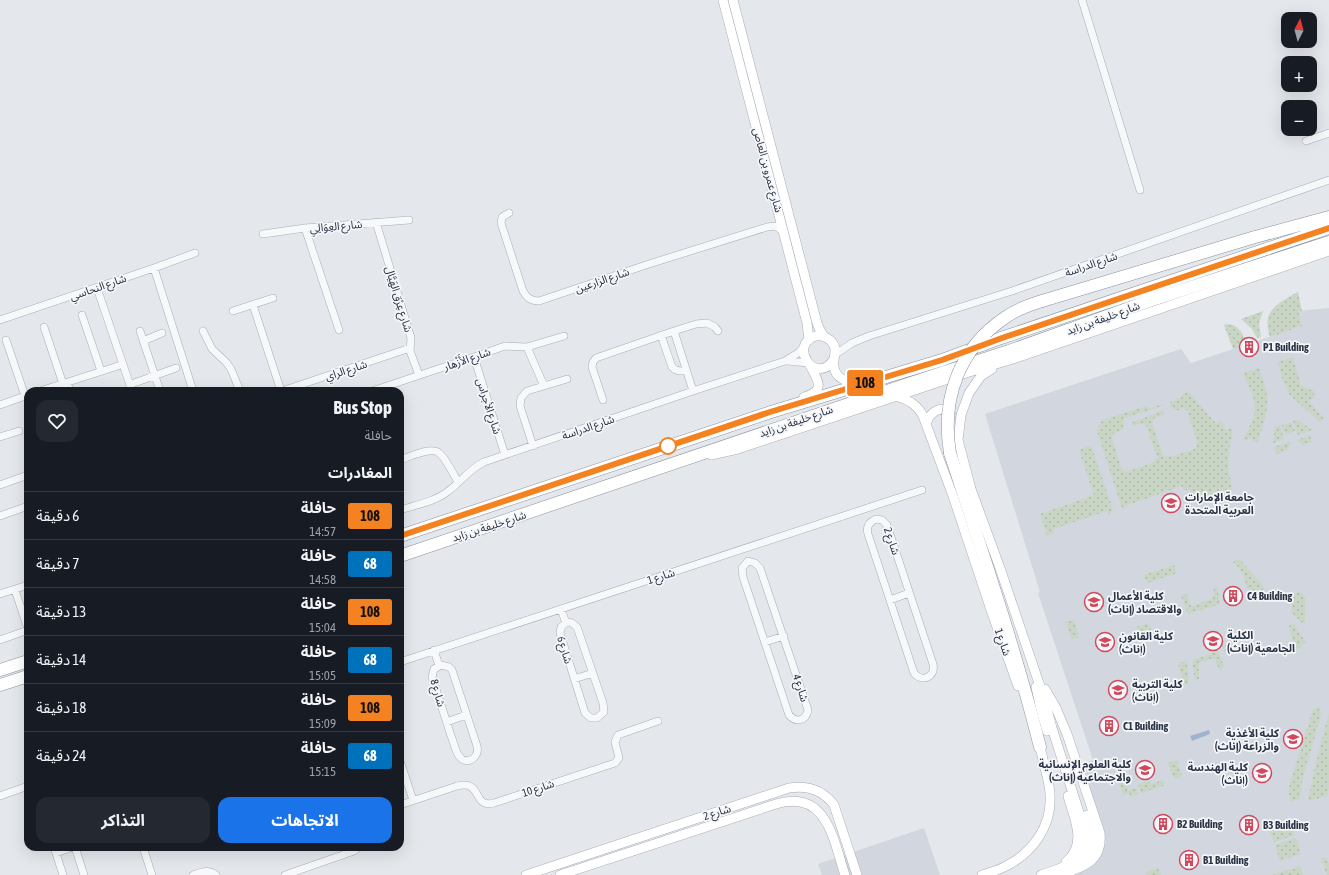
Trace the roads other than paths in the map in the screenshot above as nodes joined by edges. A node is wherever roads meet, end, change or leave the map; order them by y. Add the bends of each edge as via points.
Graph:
1 (723, 0) edge
2 (733, 0) edge
3 (1082, 0) edge
4 (1329, 133) edge
5 (1306, 141) dead end
6 (1329, 180) edge
7 (1140, 190) dead end
8 (776, 202) junction
9 (509, 213) dead end
10 (1329, 217) edge
11 (410, 220) dead end
12 (376, 222) junction
13 (767, 227) junction
14 (305, 228) junction
15 (1329, 228) edge
16 (784, 232) junction
17 (263, 234) dead end
18 (1329, 242) edge
19 (1329, 251) edge
20 (195, 253) dead end
21 (154, 268) junction
22 (97, 288) junction
23 (273, 298) dead end
24 (253, 305) junction
25 (233, 311) dead end
26 (82, 315) dead end
27 (0, 320) edge
28 (44, 327) dead end
29 (339, 330) dead end
30 (140, 331) dead end
31 (203, 331) dead end
32 (674, 331) junction
33 (718, 331) dead end
34 (162, 333) dead end
35 (661, 335) junction
36 (564, 336) dead end
37 (828, 339) junction
38 (6, 340) dead end
39 (143, 340) junction
40 (807, 343) junction
41 (852, 344) junction
42 (527, 347) junction
43 (410, 348) junction
44 (474, 357) junction
45 (835, 357) junction
46 (1013, 359) junction
47 (785, 361) junction
48 (809, 364) junction
49 (118, 366) dead end
50 (176, 368) dead end
51 (686, 370) junction
52 (101, 371) junction
53 (897, 373) junction
54 (419, 375) junction
55 (155, 376) junction
56 (567, 379) dead end
57 (65, 383) junction
58 (134, 383) dead end
59 (544, 386) junction
60 (24, 387) edge
61 (52, 387) edge
62 (68, 387) edge
63 (131, 387) edge
64 (159, 387) edge
65 (192, 387) edge
66 (238, 387) edge
67 (281, 387) edge
68 (294, 387) edge
69 (384, 387) edge
70 (693, 391) junction
71 (24, 396) edge
72 (896, 396) junction
73 (603, 400) dead end
74 (0, 405) edge
75 (770, 412) junction
76 (926, 424) junction
77 (19, 431) dead end
78 (0, 437) edge
79 (958, 440) junction
80 (533, 446) junction
81 (505, 455) junction
82 (694, 456) junction
83 (404, 459) edge
84 (24, 477) edge
85 (458, 482) junction
86 (0, 485) edge
87 (922, 490) dead end
88 (24, 507) edge
89 (870, 507) junction
90 (404, 509) edge
91 (0, 516) edge
92 (874, 520) junction
93 (404, 535) edge
94 (744, 549) junction
95 (404, 555) edge
96 (748, 562) junction
97 (24, 587) edge
98 (15, 590) junction
99 (909, 593) junction
100 (0, 594) edge
101 (890, 600) junction
102 (561, 609) junction
103 (24, 618) edge
104 (566, 623) junction
105 (24, 631) edge
106 (784, 636) junction
107 (0, 640) edge
108 (765, 642) junction
109 (434, 650) junction
110 (24, 661) edge
111 (404, 661) edge
112 (439, 666) junction
113 (0, 670) edge
114 (593, 673) junction
115 (1036, 674) junction
116 (24, 677) edge
117 (574, 679) junction
118 (0, 685) edge
119 (1044, 698) junction
120 (466, 716) junction
121 (658, 721) dead end
122 (447, 722) junction
123 (1040, 747) junction
124 (404, 773) edge
125 (24, 787) edge
126 (0, 796) edge
127 (413, 800) junction
128 (404, 803) edge
129 (55, 851) edge
130 (75, 851) edge
131 (144, 851) edge
132 (354, 851) edge
133 (63, 875) edge
134 (84, 875) edge
135 (152, 875) edge
136 (193, 875) edge
137 (216, 875) edge
138 (285, 875) edge
139 (526, 875) edge
140 (560, 875) edge
141 (845, 875) edge
142 (857, 875) edge
143 (982, 875) edge
144 (1033, 875) edge
145 (1041, 875) edge
146 (1049, 875) edge
147 (1059, 875) edge

1 - 8 street, شارع عمرو بن العاص
2 - 37 street, شارع عمرو بن العاص via 817,323
3 - 7 street
4 - 5 street
6 - 41 street, شارع الدراسة
8 - 13 street via 774,220
8 - 16 street, شارع عمرو بن العاص
9 - 13 street, شارع الزارعين via 502,217 501,223 523,291 530,300 535,301
10 - 123 highway, bridge via 1022,308 1005,317 985,335 963,362 954,384 948,412 950,453 1002,611
11 - 12 street, شارع العِوَالِي
12 - 14 street, شارع العِوَالِي
12 - 43 street, شارع عِرْق الهَيَّال via 411,338
13 - 16 street via 775,226
14 - 17 street, شارع العِوَالِي
14 - 29 street
15 - 53 highway, شارع خليفة بن زايد
16 - 40 street, شارع عمرو بن العاص via 807,323
18 - 82 highway, شارع خليفة بن زايد
19 - 46 street
20 - 21 street, شارع النحاسي
21 - 22 street, شارع النحاسي
21 - 65 street
22 - 27 street, شارع النحاسي
22 - 63 street
23 - 24 street
24 - 25 street
24 - 67 street
26 - 52 street
28 - 57 street
30 - 39 street
31 - 66 street via 212,349 231,369
32 - 33 street via 707,323
32 - 35 street
32 - 51 street
34 - 39 street
35 - 51 street via 672,366 680,371
35 - 73 street via 594,360 592,368
36 - 42 street, شارع الأَزْهار
37 - 40 street via 816,336
37 - 41 street
37 - 45 street via 836,348
38 - 60 street
39 - 55 street
40 - 47 street, شارع الدراسة via 798,353
40 - 48 street via 804,354
41 - 45 street, شارع الدراسة
42 - 44 street, شارع الأَزْهار via 505,346
42 - 59 street
43 - 54 street, شارع عِرْق الهَيَّال
43 - 68 street, شارع الراي
44 - 54 street, شارع الأَزْهار
44 - 81 street, شارع الأجراس
45 - 48 street via 830,365 824,368 816,368
45 - 53 street via 839,376 848,381
46 - 72 street
46 - 79 street, شارع 1 via 985,372 973,386 961,415
47 - 48 street, شارع الدراسة
47 - 70 street, شارع الدراسة
48 - 75 street via 818,379 815,392 780,405
49 - 52 street
50 - 55 street
51 - 70 street
52 - 57 street
53 - 75 highway, شارع خليفة بن زايد
54 - 69 street, شارع الأَزْهار
55 - 58 street
55 - 64 street
56 - 59 street
57 - 61 street
57 - 62 street
59 - 80 street via 527,391 520,402
70 - 80 street, شارع الدراسة
71 - 74 street
72 - 76 street, شارع 1 via 917,406
72 - 82 street via 734,450 710,456
75 - 93 highway, شارع خليفة بن زايد
76 - 79 street via 933,412 946,410 956,423
76 - 123 street, شارع 1
77 - 78 street
79 - 115 street, شارع 1 via 971,489
80 - 81 street, شارع الدراسة
81 - 85 street, شارع الدراسة via 473,468
82 - 95 highway, شارع خليفة بن زايد
83 - 85 street via 435,450 441,454
84 - 86 street
85 - 90 street, شارع الدراسة via 440,496
87 - 89 street, شارع 1
88 - 91 street
89 - 92 street, شارع 2
89 - 94 street, شارع 1
92 - 99 street, شارع 2 via 882,520 887,525
92 - 101 street, شارع 2 via 868,525 867,531
94 - 96 street
94 - 102 street, شارع 1
96 - 106 street, شارع 4 via 755,563 760,568
96 - 108 street, شارع 4 via 743,566 742,574
97 - 98 street
98 - 100 street
98 - 103 street
99 - 101 street
99 - 101 street, شارع 2 via 934,668 932,674 926,678 919,678 914,673
102 - 104 street, شارع 6
102 - 109 street, شارع 1
104 - 114 street, شارع 6 via 572,623 577,627
104 - 117 street, شارع 6 via 561,627 560,633
105 - 107 street
106 - 108 street
106 - 108 street, شارع 4 via 808,710 806,716 800,720 794,720 789,715
109 - 111 street, شارع 1
109 - 112 street, شارع 8
110 - 113 highway
112 - 120 street, شارع 8 via 452,670
112 - 122 street, شارع 8 via 434,669 432,677
114 - 117 street, شارع 6
114 - 117 street, شارع 6 via 604,706 602,714 597,718 589,717 585,712
115 - 119 street, شارع 1
115 - 144 street via 1040,710 1079,838 1076,849 1069,859 1059,866
115 - 147 street via 1063,723 1100,833 1099,849 1094,858 1081,868
116 - 118 highway
119 - 145 street, شارع 1 via 1086,840 1082,853 1074,862
119 - 146 street, شارع 1 via 1056,720 1092,829 1093,841 1090,852 1081,862
120 - 122 street, شارع 8
120 - 122 street, شارع 8 via 478,749 477,755 469,761 462,760 458,755
121 - 127 street, شارع 10 via 618,735 618,758 615,763 494,803 487,804 482,801 475,790 466,784
123 - 143 street, شارع 1 via 1050,786 1049,811 1045,826 1025,854 1007,866
124 - 127 street
125 - 126 street
127 - 128 street, شارع 10
129 - 133 street
130 - 134 street
131 - 135 street
132 - 138 street
136 - 137 street via 206,871
139 - 142 street, شارع 2 via 797,786 808,787 822,793 834,805
140 - 141 street, شارع 2 via 792,800 812,806 823,816

